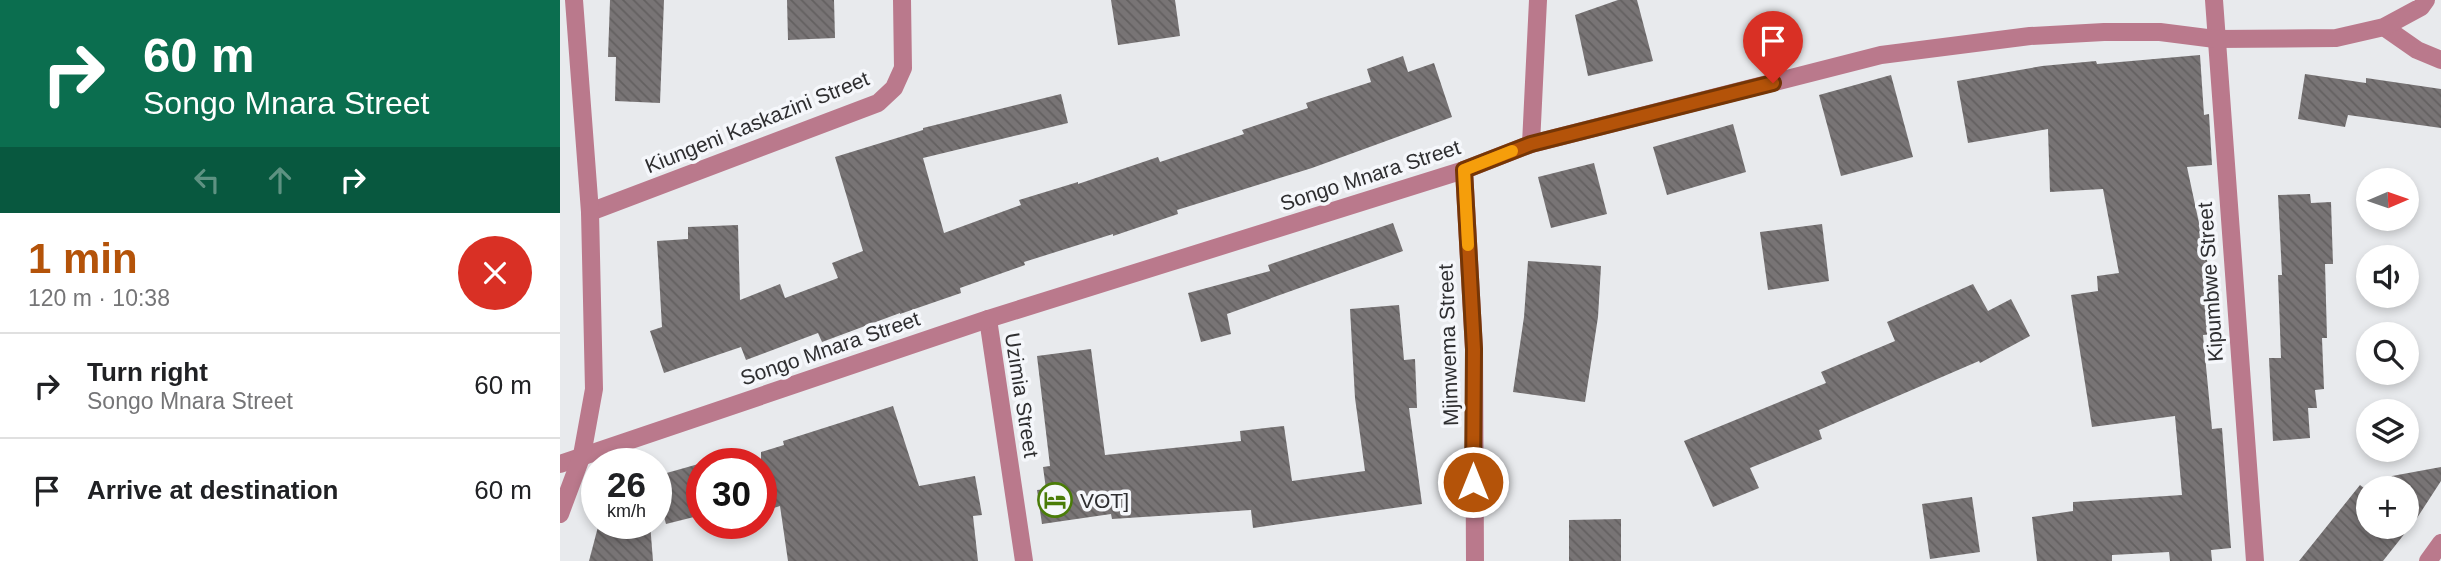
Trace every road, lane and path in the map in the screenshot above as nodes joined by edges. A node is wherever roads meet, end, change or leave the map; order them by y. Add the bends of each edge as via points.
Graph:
1 (574, 0) edge
2 (902, 0) edge
3 (1538, 0) edge
4 (2214, 0) edge
5 (2426, 0) edge
6 (2384, 27) junction
7 (2215, 39) junction
8 (2441, 60) edge
9 (1531, 144) junction
10 (1464, 170) junction
11 (590, 212) junction
12 (988, 319) junction
13 (583, 448) edge
14 (603, 448) edge
15 (581, 455) edge
16 (581, 458) edge
17 (560, 464) edge
18 (560, 514) edge
19 (2441, 543) edge
20 (1024, 561) edge
21 (1475, 561) edge
22 (2255, 561) edge
23 (2428, 561) edge

1 - 11 street
2 - 11 street, Kiungeni Kaskazini Street via 903,68 894,88 878,103
3 - 9 street
4 - 7 street, Kipumbwe Street
5 - 6 street, Songo Mnara Street
6 - 7 street, Songo Mnara Street via 2336,38
6 - 8 street
7 - 9 street, Songo Mnara Street via 2160,32 2029,36 1881,55
7 - 22 street, Kipumbwe Street
9 - 10 street, Songo Mnara Street
10 - 12 street, Songo Mnara Street
10 - 21 street, Mjimwema Street via 1474,349
11 - 13 street via 594,389
12 - 14 street, Songo Mnara Street
12 - 20 street, Uzimia Street
15 - 17 street, Songo Mnara Street
16 - 18 street
19 - 23 street

